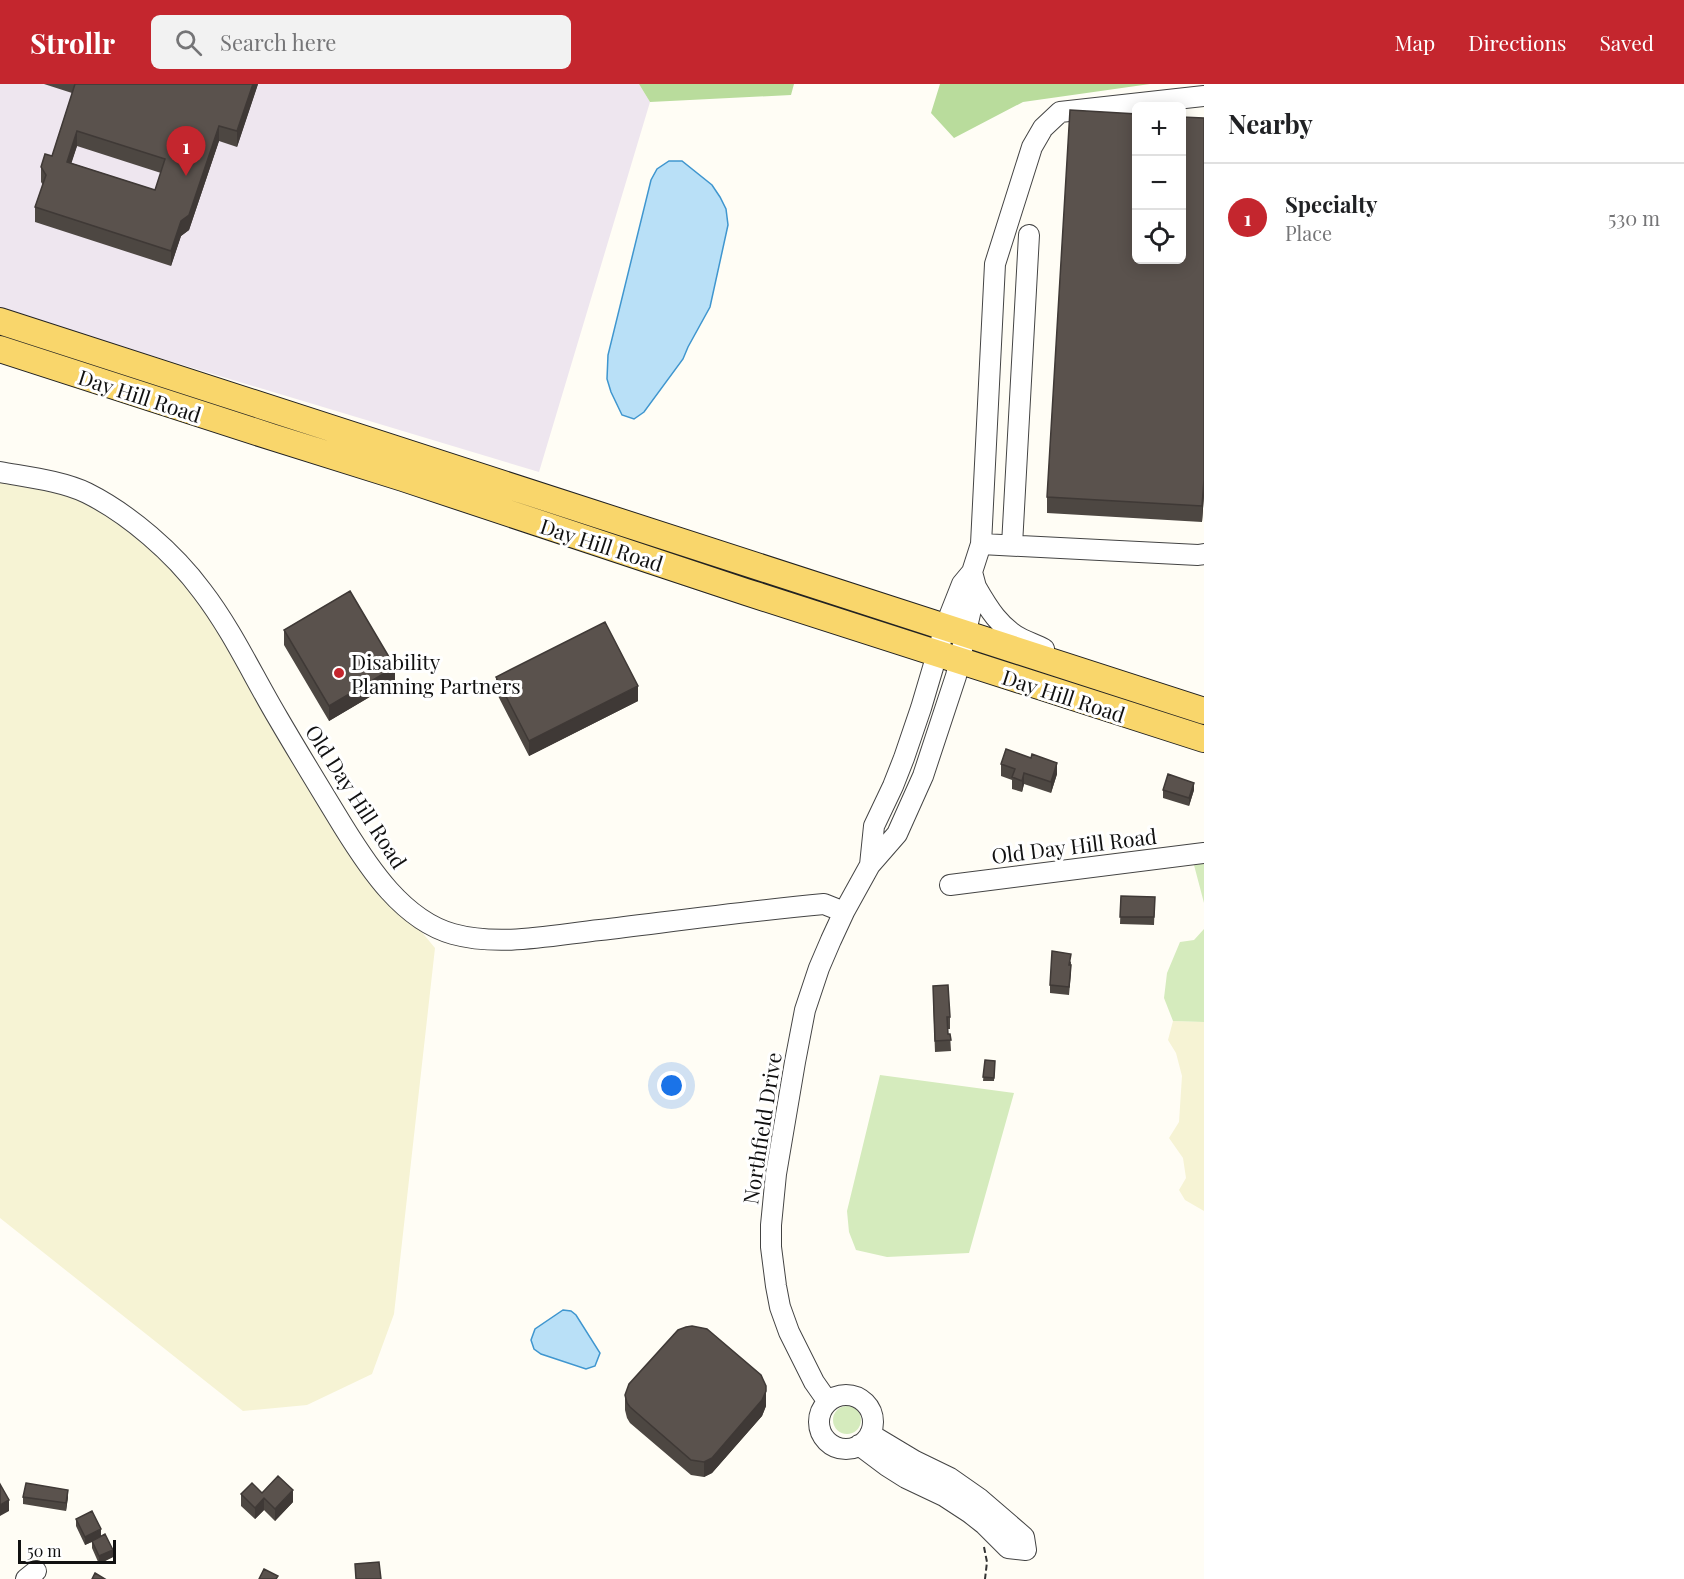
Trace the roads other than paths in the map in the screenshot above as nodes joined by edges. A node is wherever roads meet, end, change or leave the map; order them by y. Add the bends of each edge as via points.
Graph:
1 (1204, 96) edge
2 (1029, 235) dead end
3 (1027, 281) junction
4 (994, 282) junction
5 (0, 321) edge
6 (0, 349) edge
7 (283, 412) junction
8 (272, 438) junction
9 (0, 472) edge
10 (511, 486) junction
11 (503, 511) junction
12 (981, 544) junction
13 (1012, 545) junction
14 (1204, 554) edge
15 (974, 580) junction
16 (955, 630) junction
17 (948, 657) junction
18 (1079, 671) junction
19 (1204, 711) edge
20 (1204, 739) edge
21 (1204, 853) edge
22 (950, 885) dead end
23 (844, 912) junction
24 (828, 1402) junction
25 (865, 1439) junction

1 - 4 street, Northfield Drive via 1060,112 1043,128 1032,147 995,264
2 - 3 street
3 - 4 street
3 - 13 street
4 - 12 street, Northfield Drive
5 - 7 main road, Day Hill Road
6 - 8 main road, Day Hill Road
7 - 8 main road
7 - 10 main road, Day Hill Road
8 - 11 main road, Day Hill Road
9 - 23 street, Old Day Hill Road via 85,492 133,523 180,565 223,623 356,846 395,896 431,924 451,934 473,938 518,938 824,904
10 - 11 main road
10 - 16 main road, Day Hill Road
11 - 17 main road, Day Hill Road
12 - 13 street
12 - 15 street, Northfield Drive
13 - 14 street
15 - 16 street, Northfield Drive
15 - 18 street via 989,610 1005,628
16 - 17 street, Northfield Drive
16 - 18 main road, Day Hill Road
17 - 20 main road, Day Hill Road
17 - 23 street, Northfield Drive via 956,676 923,776 897,834 870,865
18 - 19 main road, Day Hill Road
21 - 22 street, Old Day Hill Road
23 - 24 street, Northfield Drive via 819,968 803,1020 776,1174 771,1226 780,1307 799,1353
24 - 25 street via 845,1395 862,1400 872,1416 872,1428
24 - 25 street via 819,1419 824,1437 831,1444 849,1449
25 - 25 street via 887,1466 970,1513 1008,1548 1026,1550 1024,1537 950,1478

